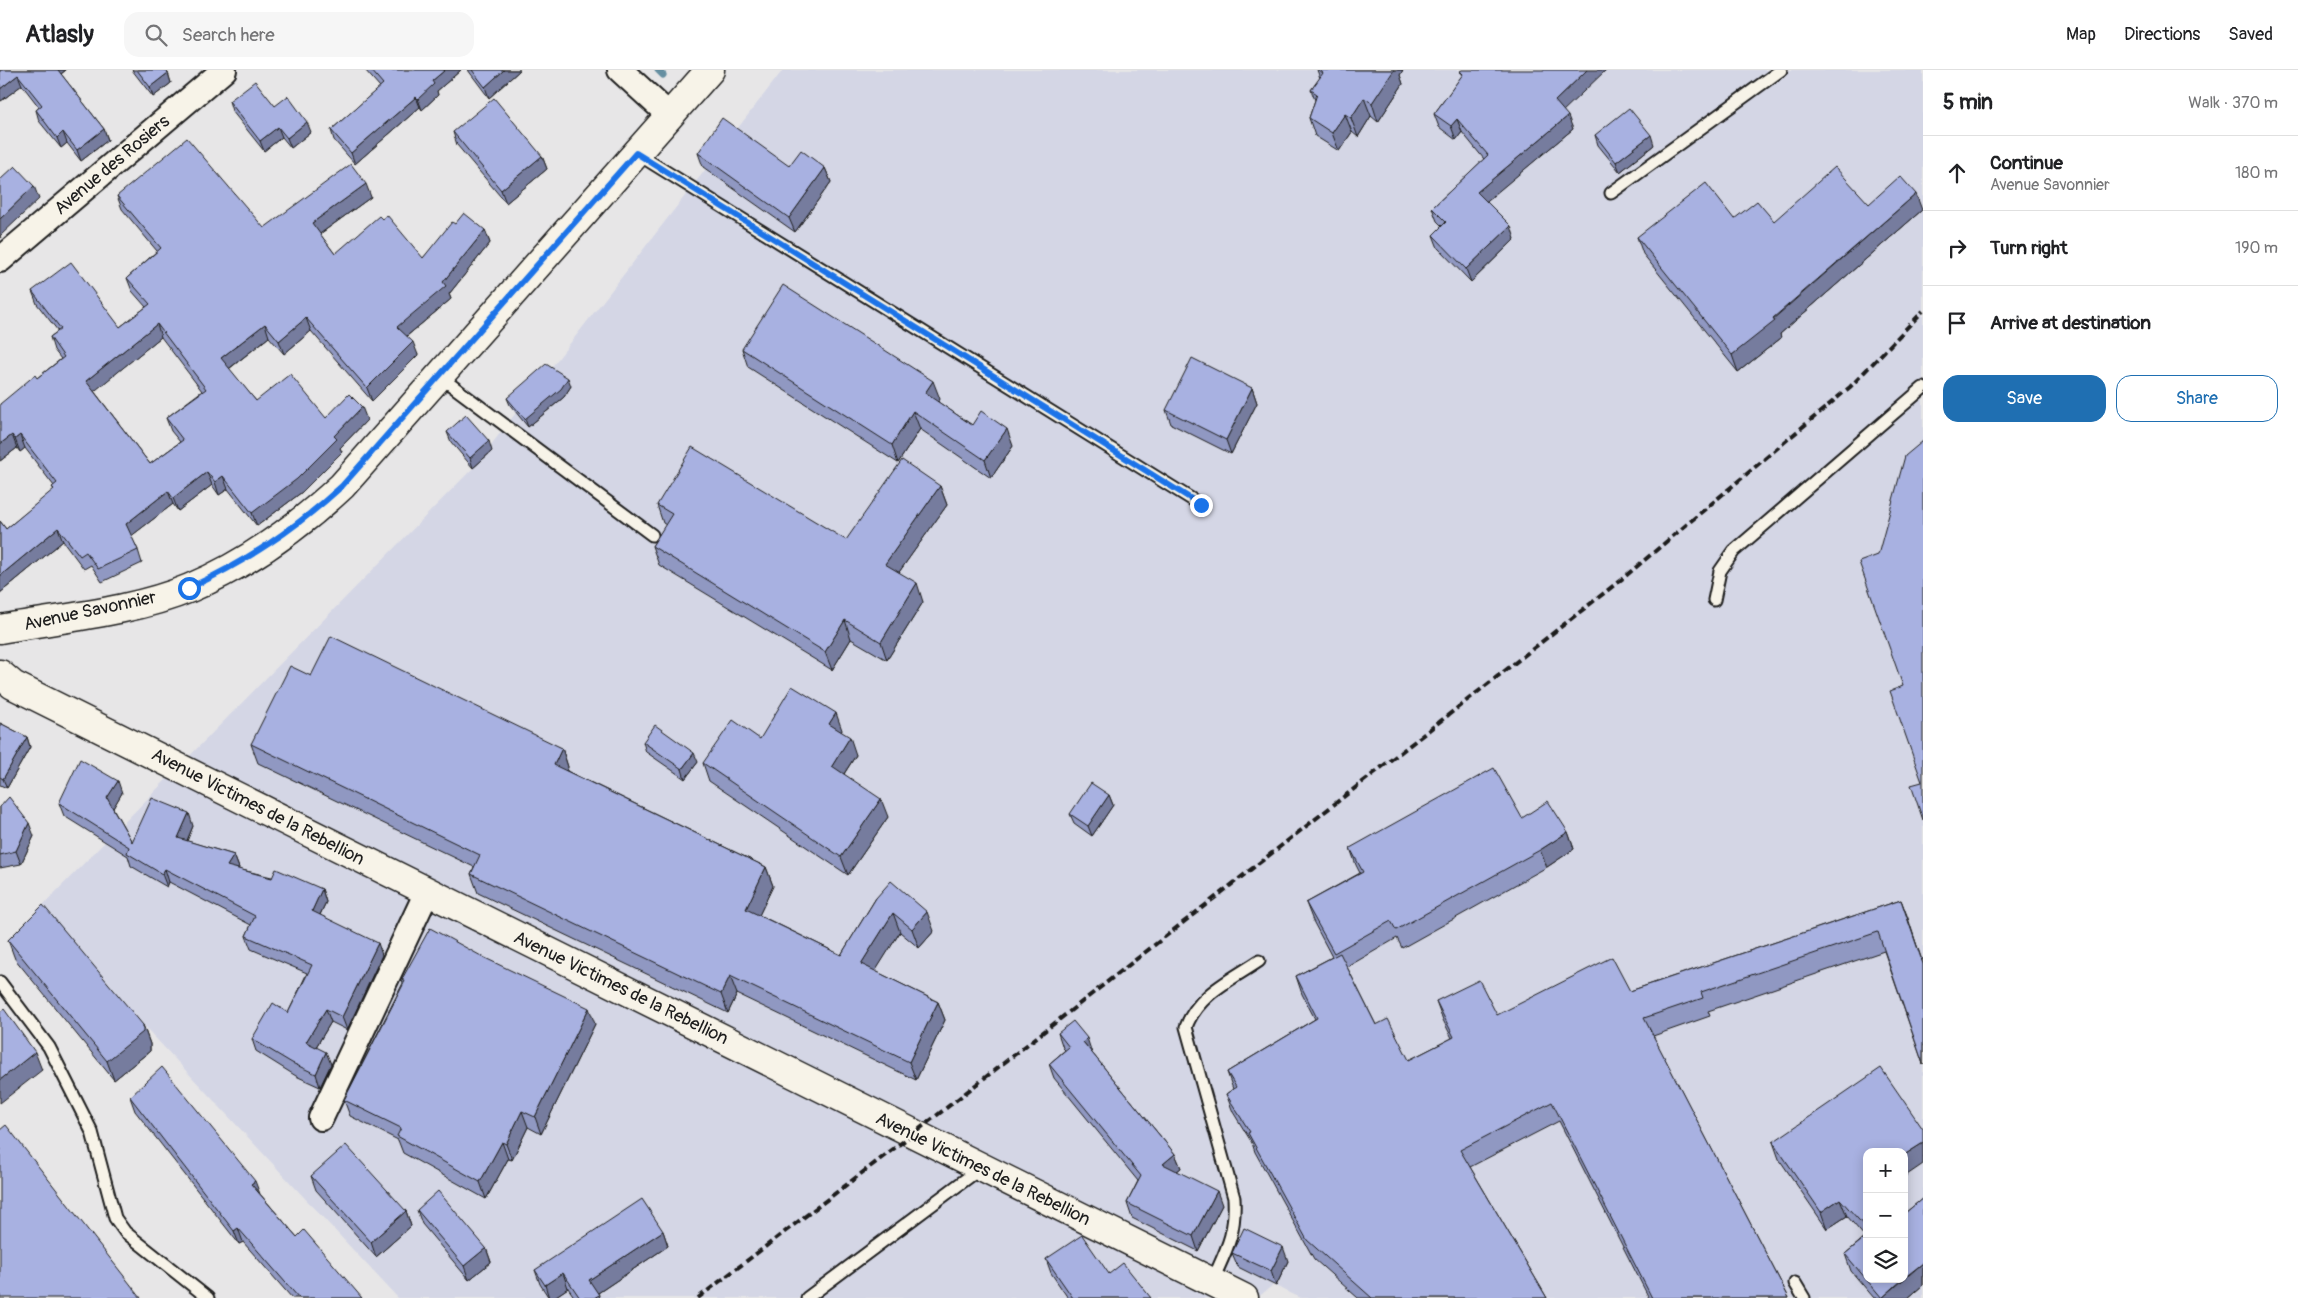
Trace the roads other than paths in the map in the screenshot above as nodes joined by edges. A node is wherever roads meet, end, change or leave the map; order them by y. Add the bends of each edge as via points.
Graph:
1 (224, 70) edge
2 (620, 70) edge
3 (710, 70) edge
4 (1781, 70) edge
5 (669, 115) junction
6 (636, 153) junction
7 (1611, 193) dead end
8 (0, 260) edge
9 (439, 376) junction
10 (1923, 388) edge
11 (1201, 505) dead end
12 (652, 535) dead end
13 (1714, 600) dead end
14 (0, 629) edge
15 (0, 674) edge
16 (427, 892) junction
17 (1259, 961) dead end
18 (0, 982) edge
19 (321, 1118) dead end
20 (981, 1168) junction
21 (1212, 1282) junction
22 (1795, 1283) dead end
23 (208, 1298) edge
24 (807, 1298) edge
25 (1244, 1298) edge
26 (1804, 1298) edge

1 - 8 street, Avenue des Rosiers
2 - 5 street
3 - 5 street, Avenue Savonnier
4 - 7 lane
5 - 6 street, Avenue Savonnier
6 - 9 street, Avenue Savonnier
6 - 11 lane
9 - 12 lane
9 - 14 street, Avenue Savonnier via 342,486 308,518 233,568 189,588 147,601
10 - 13 lane via 1734,551 1720,571
15 - 16 street, Avenue Victimes de la Rebellion via 13,685
16 - 19 street
16 - 20 street, Avenue Victimes de la Rebellion
17 - 21 lane via 1203,998 1186,1027 1234,1198 1232,1236
18 - 23 lane via 49,1046 92,1132 115,1218 125,1232
20 - 21 street, Avenue Victimes de la Rebellion
20 - 24 lane
21 - 25 street, Avenue Victimes de la Rebellion
22 - 26 lane

